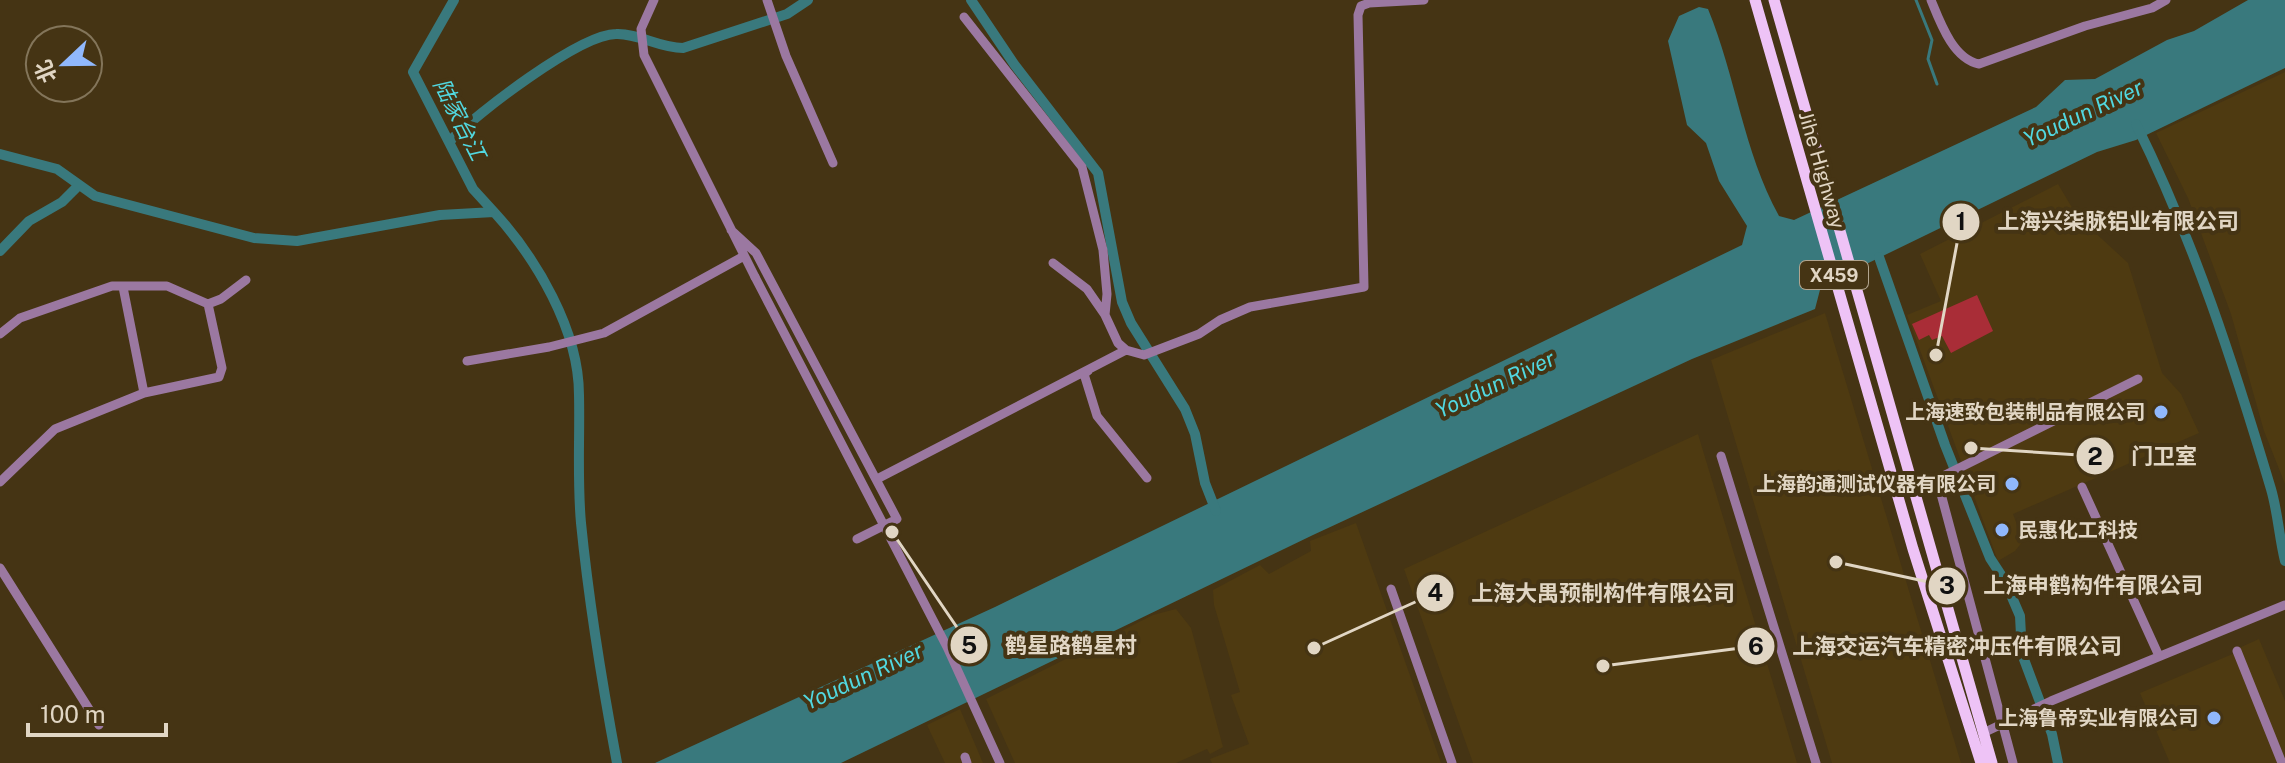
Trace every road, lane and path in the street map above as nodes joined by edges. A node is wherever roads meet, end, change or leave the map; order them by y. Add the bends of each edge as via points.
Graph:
1 (654, 0) edge
2 (1424, 0) edge
3 (1755, 0) edge
4 (1774, 0) edge
5 (1931, 0) edge
6 (2166, 0) edge
7 (768, 5) edge
8 (964, 17) dead end
9 (833, 163) dead end
10 (731, 230) junction
11 (744, 256) junction
12 (1053, 263) dead end
13 (246, 280) dead end
14 (123, 287) junction
15 (208, 304) junction
16 (1105, 315) junction
17 (0, 334) edge
18 (1126, 350) junction
19 (467, 361) dead end
20 (1088, 370) junction
21 (2138, 379) dead end
22 (144, 393) junction
23 (1721, 456) dead end
24 (1147, 478) dead end
25 (877, 479) junction
26 (0, 482) edge
27 (2082, 487) dead end
28 (857, 539) dead end
29 (0, 568) edge
30 (1391, 589) dead end
31 (2285, 605) edge
32 (2237, 651) dead end
33 (2159, 656) junction
34 (2003, 724) junction
35 (99, 725) dead end
36 (1983, 733) junction
37 (1000, 763) edge
38 (1452, 763) edge
39 (1816, 763) edge
40 (1981, 763) edge
41 (1992, 763) edge
42 (2013, 763) edge
43 (2282, 763) edge

1 - 10 street via 641,29 642,48
2 - 18 street via 1369,3 1358,15 1364,287 1250,307 1144,355
3 - 40 main road, Jihe Highway / X459 via 1913,549
4 - 36 main road, Jihe Highway / X459
5 - 6 street via 1948,36 1971,62 1992,62
7 - 9 street
8 - 16 street via 1082,167 1103,250
10 - 11 street
10 - 25 street via 756,253
11 - 19 street via 591,337
11 - 37 street, bridge via 947,647
12 - 16 street via 1087,289
13 - 15 street
14 - 15 street via 167,286
14 - 17 street via 68,299 20,318
14 - 22 street
15 - 22 street via 222,368 219,377
16 - 18 street
18 - 20 street
20 - 24 street via 1084,374 1097,416
20 - 25 street
21 - 34 street via 1937,479
22 - 26 street via 50,432
23 - 39 street
25 - 28 street via 897,519
27 - 33 street
29 - 35 street
30 - 38 street
31 - 33 street
32 - 43 street
33 - 34 street
34 - 36 street
34 - 42 street
36 - 41 main road, Jihe Highway / X459

